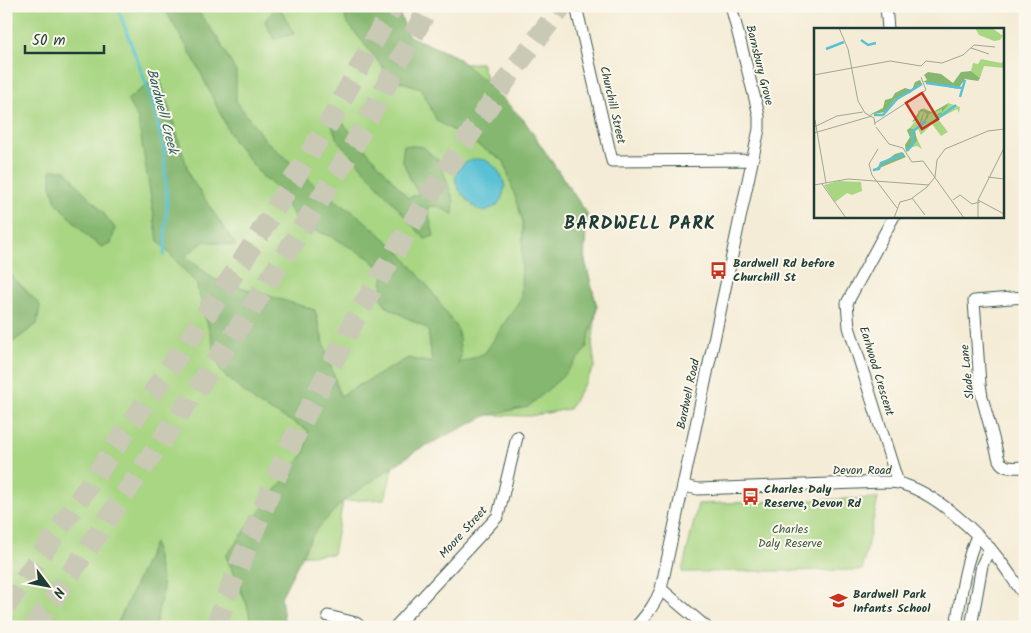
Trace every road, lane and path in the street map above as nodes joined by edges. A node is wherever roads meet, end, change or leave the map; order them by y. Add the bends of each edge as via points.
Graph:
1 (576, 6) edge
2 (731, 6) edge
3 (886, 6) edge
4 (888, 28) edge
5 (752, 160) junction
6 (893, 218) edge
7 (1025, 297) edge
8 (517, 438) dead end
9 (1025, 467) edge
10 (898, 483) junction
11 (684, 486) junction
12 (977, 536) junction
13 (990, 548) junction
14 (661, 589) junction
15 (1025, 596) edge
16 (328, 616) dead end
17 (361, 627) edge
18 (395, 627) edge
19 (636, 627) edge
20 (706, 627) edge
21 (956, 627) edge
22 (971, 627) edge

1 - 5 street, Churchill Street via 612,162
2 - 5 street, Barnsbury Grove via 759,116
3 - 4 street
5 - 11 street, Bardwell Road
6 - 10 street, Earlwood Crescent via 847,304 849,327
7 - 9 street, Slade Lane via 974,301 982,397 999,460 1006,467
8 - 18 street, Moore Street via 498,516
10 - 11 street, Devon Road via 698,489
10 - 12 street, Devon Road via 938,502
11 - 14 street, Bardwell Road
12 - 13 street, Devon Road
12 - 21 street via 963,578
13 - 15 street, Devon Road
13 - 22 street via 982,565
14 - 19 street, Bardwell Road
14 - 20 street
16 - 17 street

